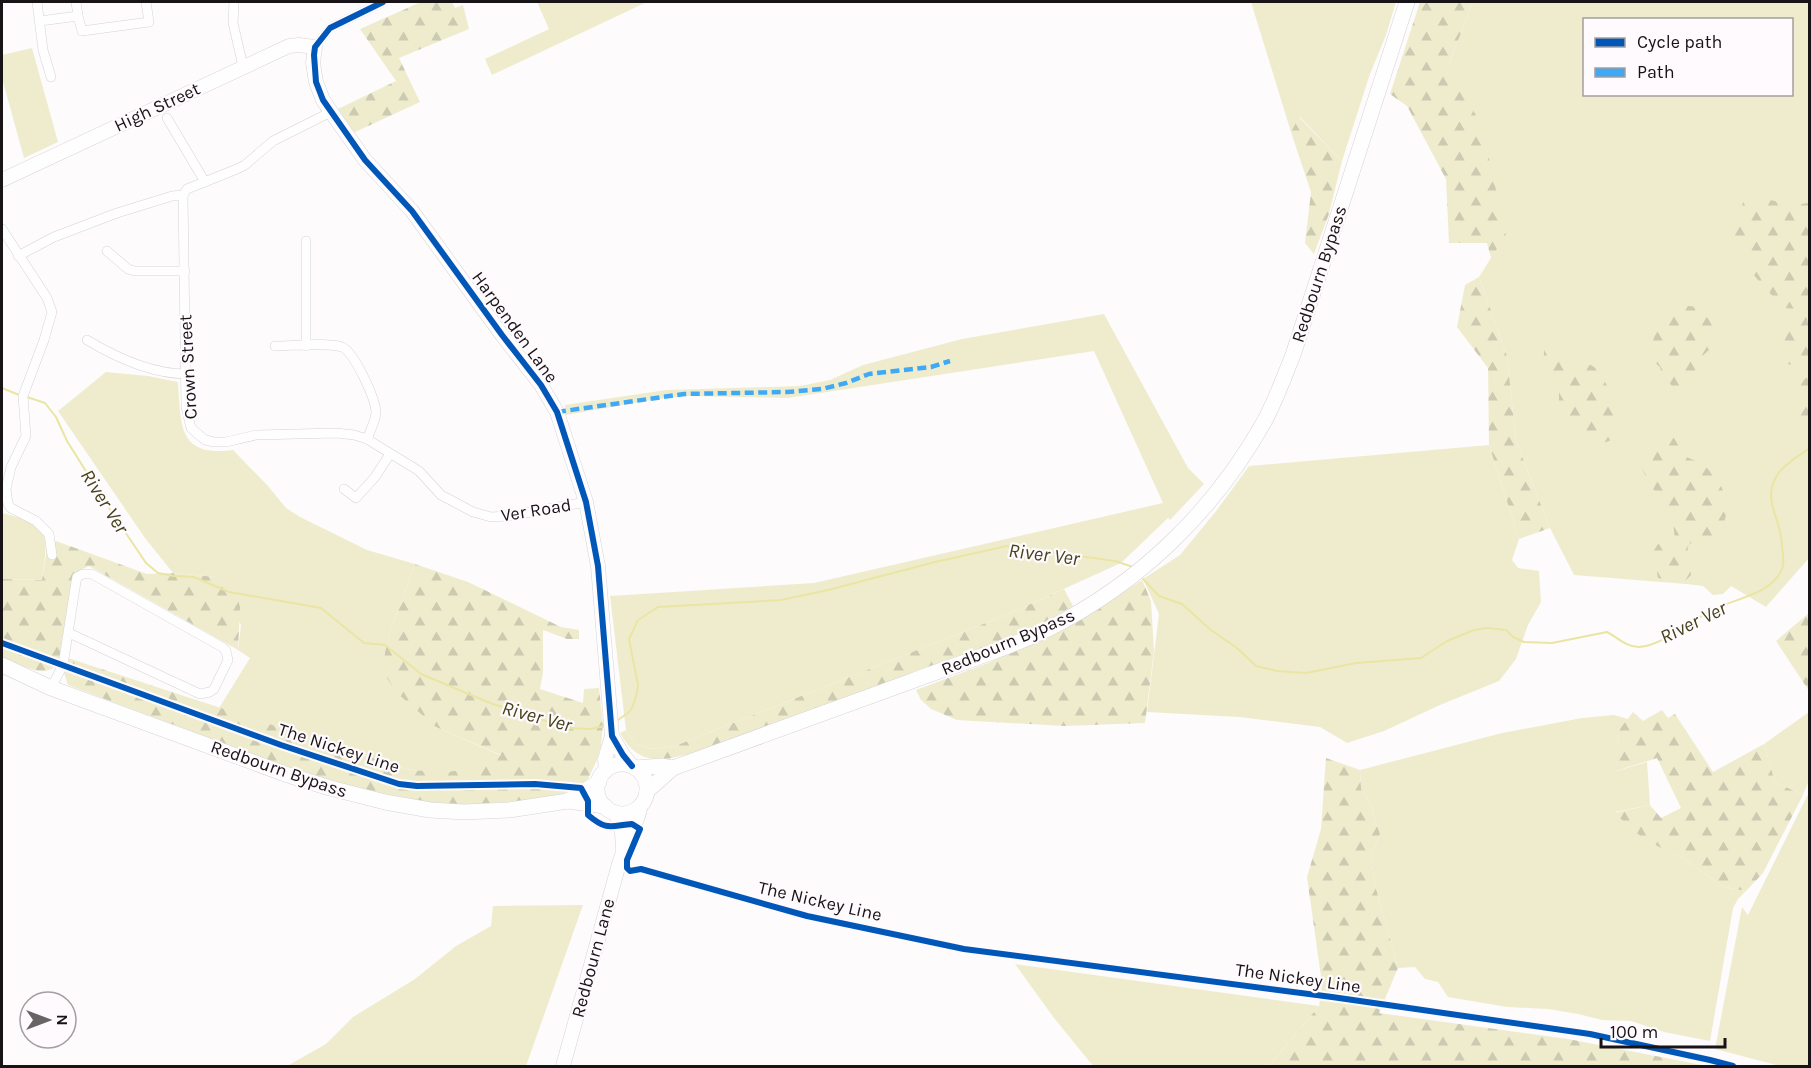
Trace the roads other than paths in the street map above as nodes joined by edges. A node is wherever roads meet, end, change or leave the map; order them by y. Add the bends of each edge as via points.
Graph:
1 (37, 2) edge
2 (76, 2) edge
3 (146, 2) edge
4 (382, 2) edge
5 (1407, 2) edge
6 (233, 5) edge
7 (78, 16) junction
8 (40, 21) junction
9 (315, 47) junction
10 (243, 66) junction
11 (51, 77) dead end
12 (164, 112) junction
13 (331, 112) junction
14 (2, 180) edge
15 (205, 182) junction
16 (183, 195) junction
17 (2, 229) edge
18 (306, 241) dead end
19 (107, 251) dead end
20 (18, 256) junction
21 (185, 271) junction
22 (87, 340) dead end
23 (275, 346) dead end
24 (306, 346) junction
25 (187, 374) junction
26 (367, 440) junction
27 (390, 454) junction
28 (344, 489) dead end
29 (586, 502) junction
30 (52, 555) dead end
31 (69, 633) junction
32 (2, 665) edge
33 (51, 688) junction
34 (612, 725) junction
35 (634, 767) junction
36 (673, 768) junction
37 (602, 776) junction
38 (644, 798) junction
39 (568, 801) junction
40 (610, 809) junction
41 (623, 849) junction
42 (563, 1066) edge

1 - 8 street
2 - 7 street
3 - 7 street via 149,22 82,31
4 - 9 street via 330,28
5 - 36 main road, Redbourn Bypass via 1281,385 1239,463 1195,520 1127,581 1046,629
6 - 10 street
7 - 8 street
8 - 11 street
9 - 10 street, High Street via 289,46
9 - 13 street, Harpenden Lane via 316,82
10 - 12 street, High Street
12 - 14 street, High Street
12 - 15 street
13 - 15 street via 273,141 245,165
13 - 29 street, Harpenden Lane via 365,160 412,211 541,385 557,412
15 - 16 street via 187,189
16 - 20 street via 117,213 54,237
16 - 21 street, Crown Street
17 - 20 street
18 - 24 street
19 - 21 street via 135,271
20 - 30 street via 47,297 52,312 23,396 26,436 11,466 7,498 11,508 36,521 49,534
21 - 25 street, Crown Street
22 - 25 street via 125,360 158,371
23 - 24 street
24 - 26 street via 340,346 355,360 375,407
25 - 26 street, Crown Street via 188,419 191,428 205,440 222,443 256,435 336,433
26 - 27 street, Ver Road
27 - 28 street via 356,498
27 - 29 street, Ver Road via 419,471 441,495 491,517
29 - 34 street, Harpenden Lane via 598,566
31 - 31 street via 77,577 88,573 222,647 228,660 214,689 200,694
31 - 33 street via 63,665
32 - 33 main road, Redbourn Bypass
33 - 39 main road, Redbourn Bypass via 285,774 384,802 464,812
34 - 35 street, Harpenden Lane via 622,755
34 - 37 street, Harpenden Lane
35 - 36 main road, Redbourn Bypass
35 - 37 main road via 616,765
35 - 38 main road via 645,780
36 - 38 main road, Redbourn Bypass
37 - 39 main road, Redbourn Bypass
37 - 40 main road via 598,795
38 - 40 main road via 630,812
38 - 41 street, Redbourn Lane
39 - 40 main road, Redbourn Bypass
40 - 41 street, Redbourn Lane via 622,832
41 - 42 street, Redbourn Lane

